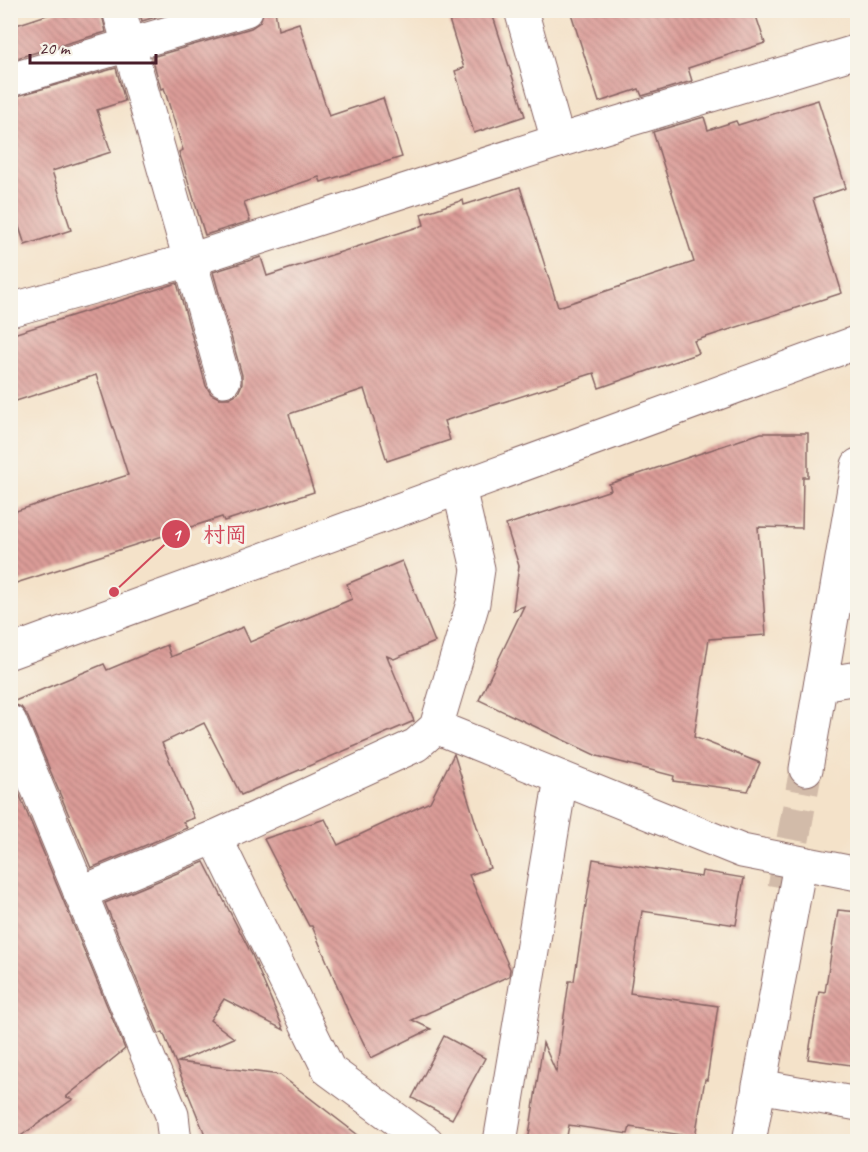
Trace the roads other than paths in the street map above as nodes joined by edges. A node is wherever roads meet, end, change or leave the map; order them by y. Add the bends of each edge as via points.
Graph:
1 (119, 10) edge
2 (246, 10) edge
3 (521, 10) edge
4 (128, 44) junction
5 (858, 51) edge
6 (10, 80) edge
7 (558, 141) junction
8 (190, 260) junction
9 (10, 310) edge
10 (858, 342) edge
11 (224, 380) dead end
12 (858, 465) edge
13 (459, 488) junction
14 (10, 652) edge
15 (858, 678) edge
16 (821, 684) junction
17 (10, 722) edge
18 (435, 728) junction
19 (806, 769) tunnel mouth
20 (561, 778) junction
21 (215, 837) junction
22 (800, 864) junction
23 (858, 874) edge
24 (80, 893) junction
25 (759, 1086) junction
26 (858, 1104) edge
27 (175, 1142) edge
28 (427, 1142) edge
29 (500, 1142) edge
30 (749, 1142) edge

1 - 4 street
2 - 4 street
3 - 7 street
4 - 6 street
4 - 8 street
5 - 7 street
7 - 8 street
8 - 9 street
8 - 11 street
10 - 13 street
12 - 16 street
13 - 14 street
13 - 18 street via 478,569 473,603
15 - 16 street
16 - 19 street
17 - 24 street
18 - 20 street
18 - 21 street via 416,745
20 - 22 street via 742,851
20 - 29 street
21 - 24 street
21 - 28 street via 329,1070
22 - 23 street
22 - 25 street
24 - 27 street via 172,1115
25 - 26 street
25 - 30 street

